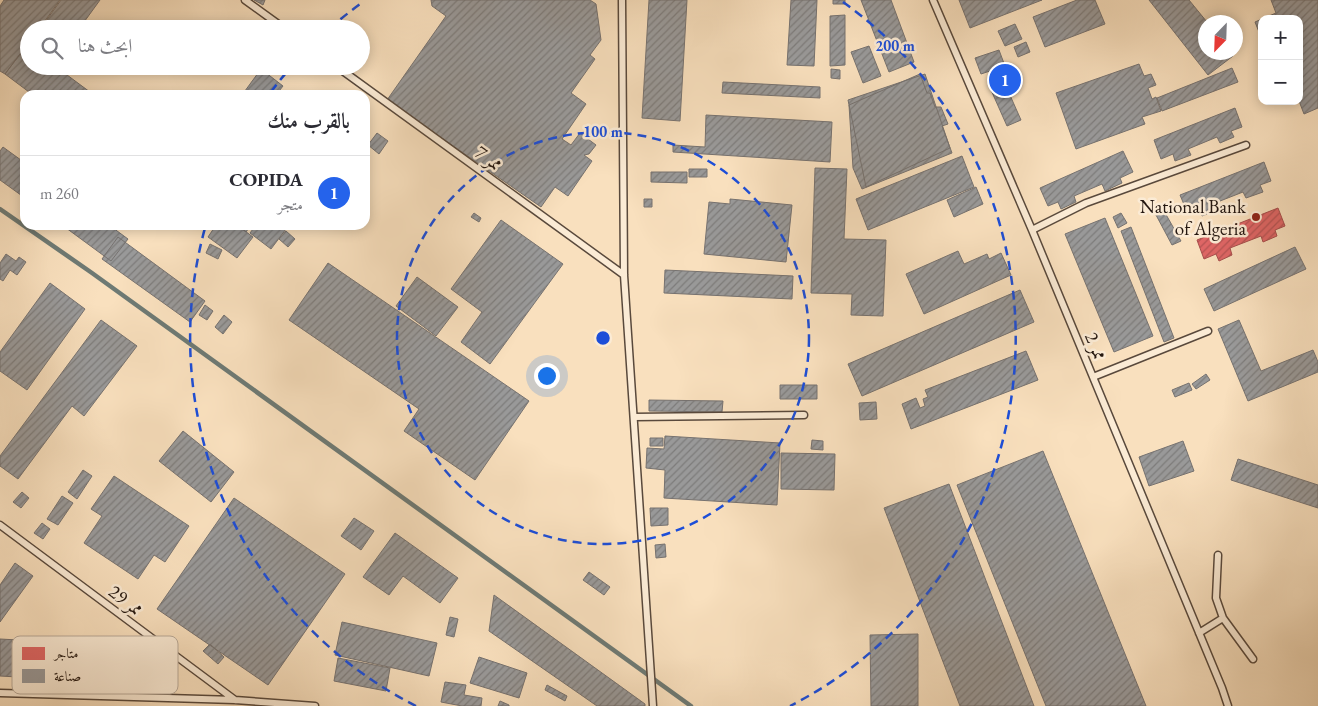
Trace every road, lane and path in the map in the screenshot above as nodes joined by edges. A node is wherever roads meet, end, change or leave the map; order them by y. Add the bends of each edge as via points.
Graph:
1 (245, 0) edge
2 (622, 0) edge
3 (932, 0) edge
4 (272, 20) edge
5 (348, 75) edge
6 (369, 90) edge
7 (370, 91) edge
8 (1246, 145) dead end
9 (1032, 230) junction
10 (624, 275) junction
11 (1208, 331) dead end
12 (1093, 377) junction
13 (804, 416) dead end
14 (634, 417) junction
15 (0, 525) edge
16 (1218, 555) dead end
17 (1223, 618) junction
18 (1199, 633) junction
19 (149, 636) edge
20 (178, 658) edge
21 (1253, 659) dead end
22 (34, 694) edge
23 (235, 700) junction
24 (315, 706) edge
25 (653, 706) edge
26 (1228, 706) edge

1 - 4 lane
2 - 10 lane
3 - 9 lane, ممر 2
5 - 6 lane, ممر 7
7 - 10 lane, ممر 7
8 - 9 lane via 1086,203
9 - 12 lane, ممر 2
10 - 14 lane
11 - 12 lane
12 - 18 lane, ممر 2
13 - 14 lane
14 - 25 lane
15 - 19 lane, ممر 29
16 - 17 lane via 1216,598
17 - 18 lane
17 - 21 lane
18 - 26 lane, ممر 2
20 - 23 lane, ممر 29
22 - 23 lane
23 - 24 lane

